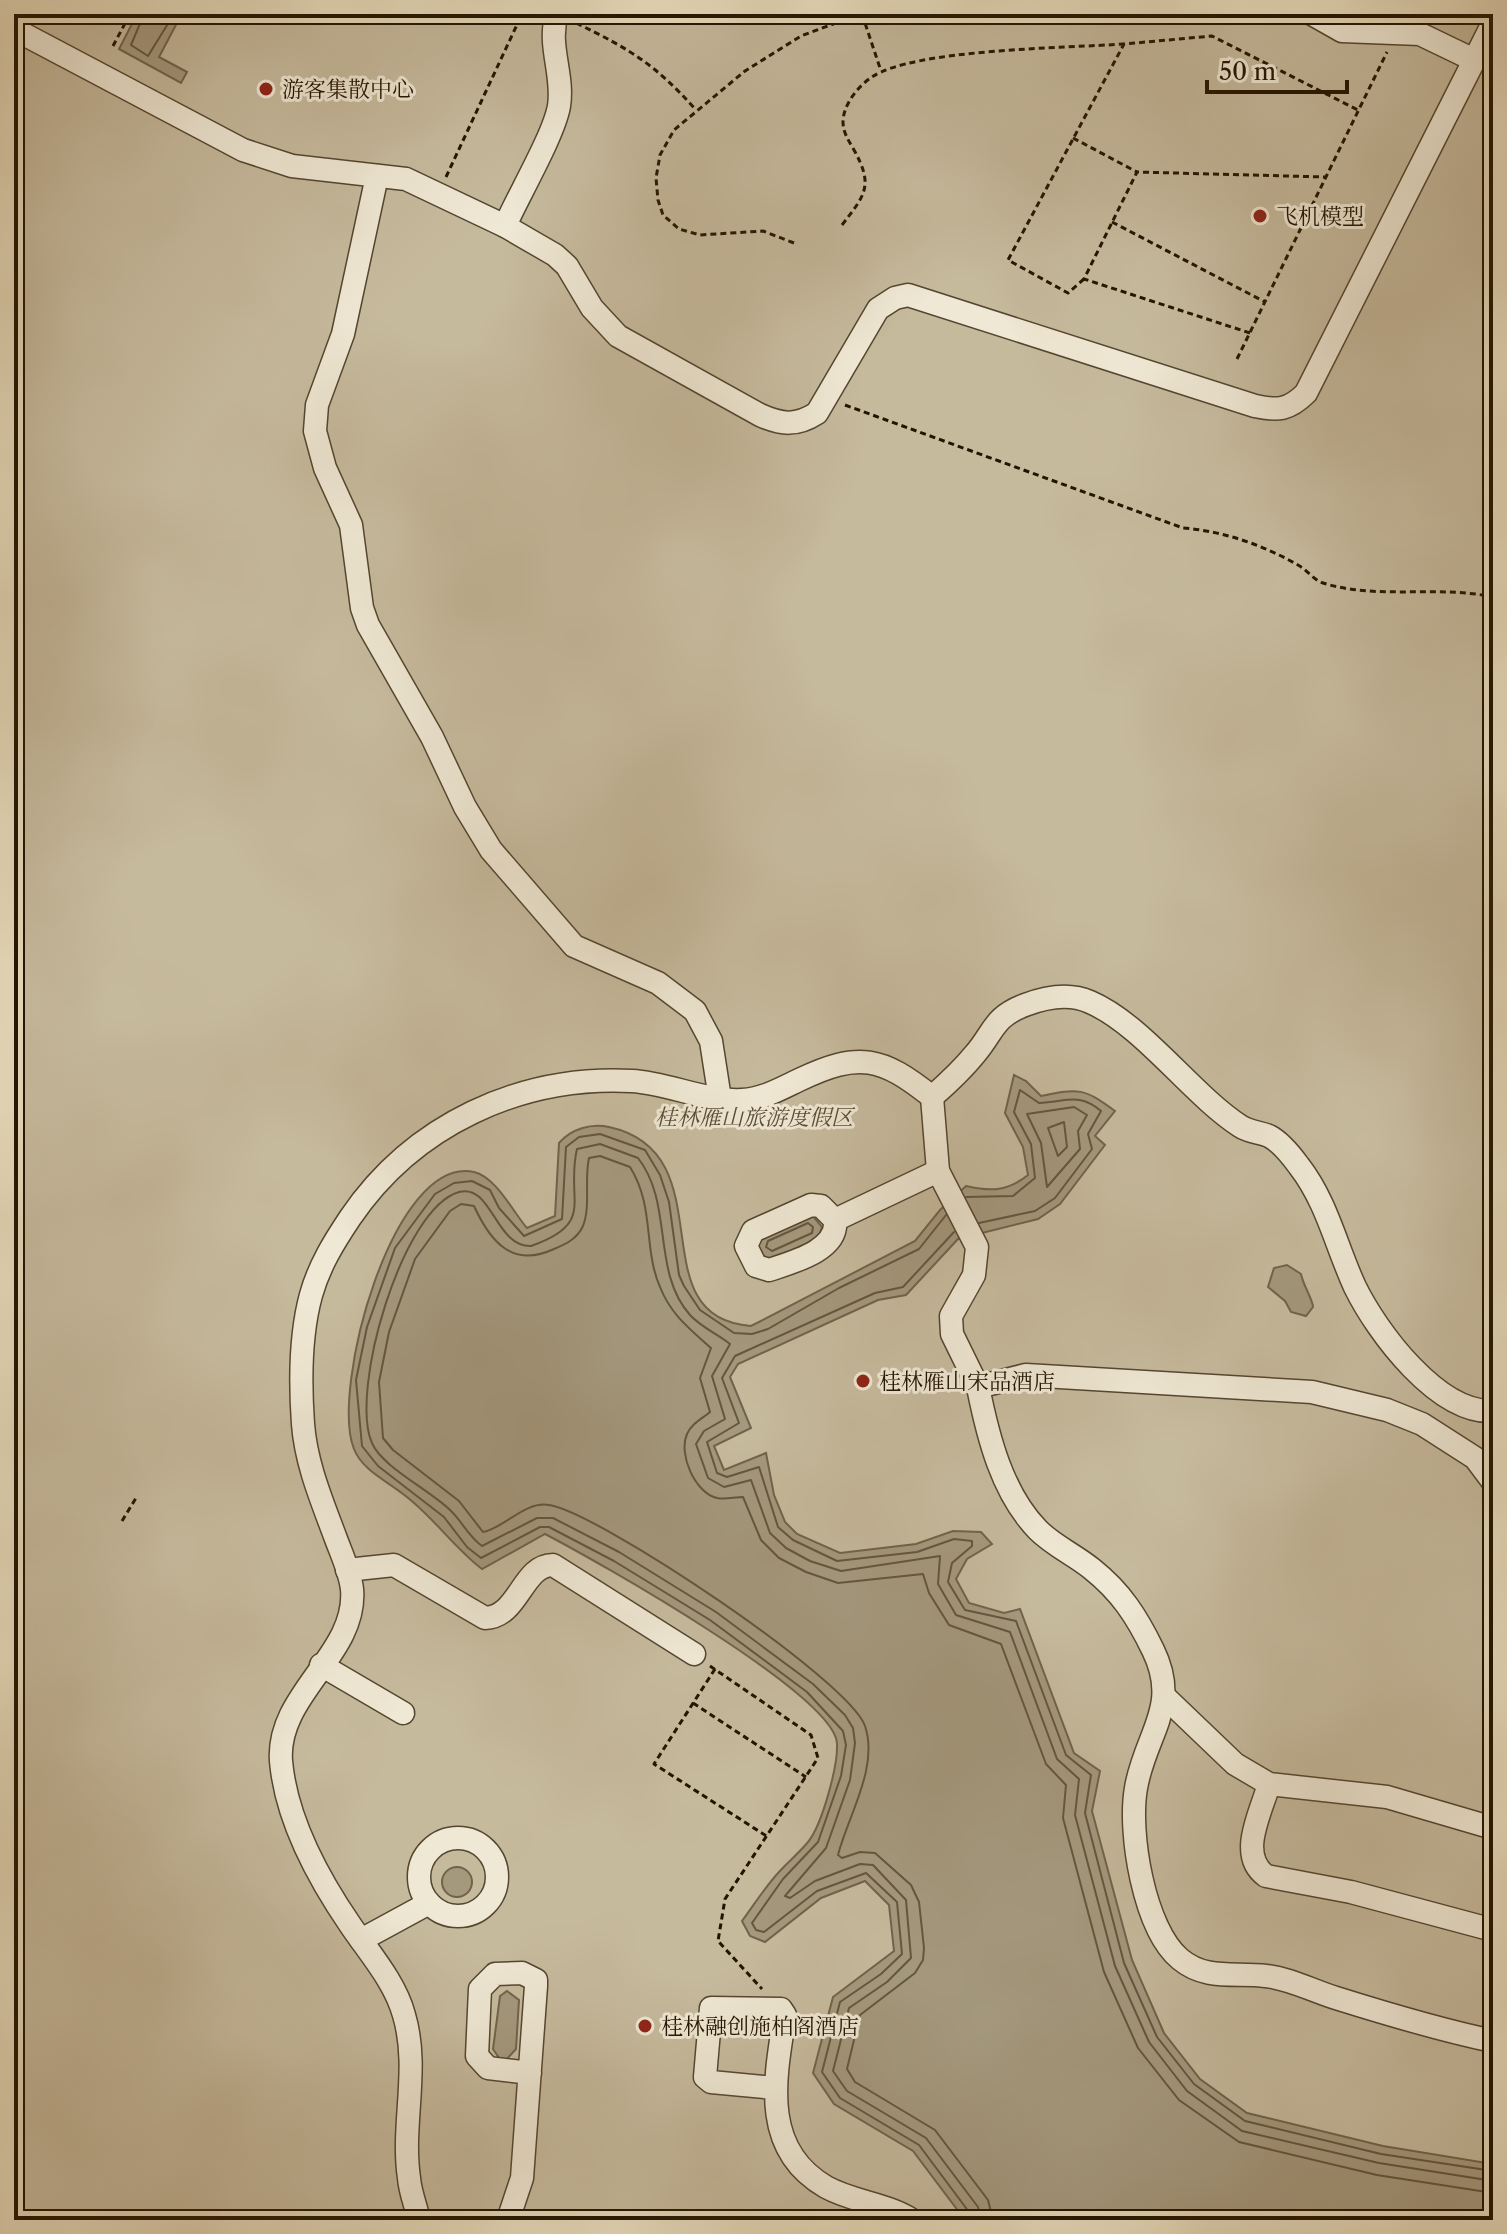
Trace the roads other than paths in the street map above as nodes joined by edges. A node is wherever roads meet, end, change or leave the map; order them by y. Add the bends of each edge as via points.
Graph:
1 (1312, 14) edge
2 (564, 17) edge
3 (1493, 23) edge
4 (14, 29) edge
5 (1474, 60) junction
6 (377, 176) junction
7 (505, 226) junction
8 (932, 1097) junction
9 (720, 1099) junction
10 (938, 1171) junction
11 (835, 1220) dead end
12 (978, 1387) junction
13 (1459, 1405) junction
14 (1493, 1411) edge
15 (1443, 1436) junction
16 (1493, 1482) edge
17 (347, 1570) junction
18 (694, 1654) road end
19 (321, 1665) junction
20 (1166, 1698) junction
21 (403, 1713) dead end
22 (1269, 1784) junction
23 (1493, 1828) edge
24 (429, 1903) dead end
25 (1493, 1930) edge
26 (361, 1940) junction
27 (1493, 2041) edge
28 (530, 2073) junction
29 (774, 2088) junction
30 (419, 2220) edge
31 (508, 2220) edge
32 (912, 2220) edge

1 - 5 lane via 1342,31 1397,30 1428,37
2 - 7 lane via 552,36 559,106
3 - 5 lane
4 - 6 lane via 243,150 278,163
5 - 7 lane via 1306,393 1290,407 1273,410 908,295 878,309 817,413 785,424 618,336 592,308 567,266
6 - 7 lane via 406,179
6 - 9 lane via 343,334 317,405 315,431 351,525 365,617 491,850 574,946 658,983 695,1011 711,1041
8 - 9 lane via 898,1070 862,1061 813,1073 765,1096
8 - 10 lane
8 - 13 lane via 979,1051 989,1029 1014,1009 1060,997 1096,1006 1239,1125 1282,1146 1326,1212 1365,1306 1416,1370
9 - 17 lane via 650,1082 616,1080 530,1090 455,1119 389,1170 359,1204 333,1243 310,1297 301,1383 311,1473
10 - 11 lane
10 - 12 lane via 977,1247 974,1275 951,1316 952,1334
12 - 15 lane via 1026,1375 1312,1392 1387,1410
12 - 20 lane via 987,1430 1020,1508 1038,1530 1090,1567 1132,1607 1156,1657
13 - 14 lane
13 - 15 lane
15 - 16 lane via 1475,1458
17 - 18 lane via 394,1565 485,1618 503,1613 540,1568 553,1565
17 - 19 lane via 350,1615
19 - 21 lane
19 - 26 lane via 293,1710 281,1763 305,1846
20 - 22 lane via 1235,1764
20 - 27 lane via 1140,1769 1132,1811 1148,1900 1161,1935 1175,1954 1202,1971 1273,1977
22 - 23 lane via 1387,1797
22 - 25 lane via 1250,1856 1255,1869 1266,1876 1351,1892
24 - 26 lane
26 - 30 lane via 394,1990 407,2026 412,2084 409,2178
28 - 28 lane via 536,1980 522,1973 495,1974 480,1989 477,2056 488,2068
28 - 31 lane via 522,2178
29 - 29 lane via 785,2015 778,2008 710,2010 703,2074 711,2082
29 - 32 lane via 782,2136 804,2169 826,2187

